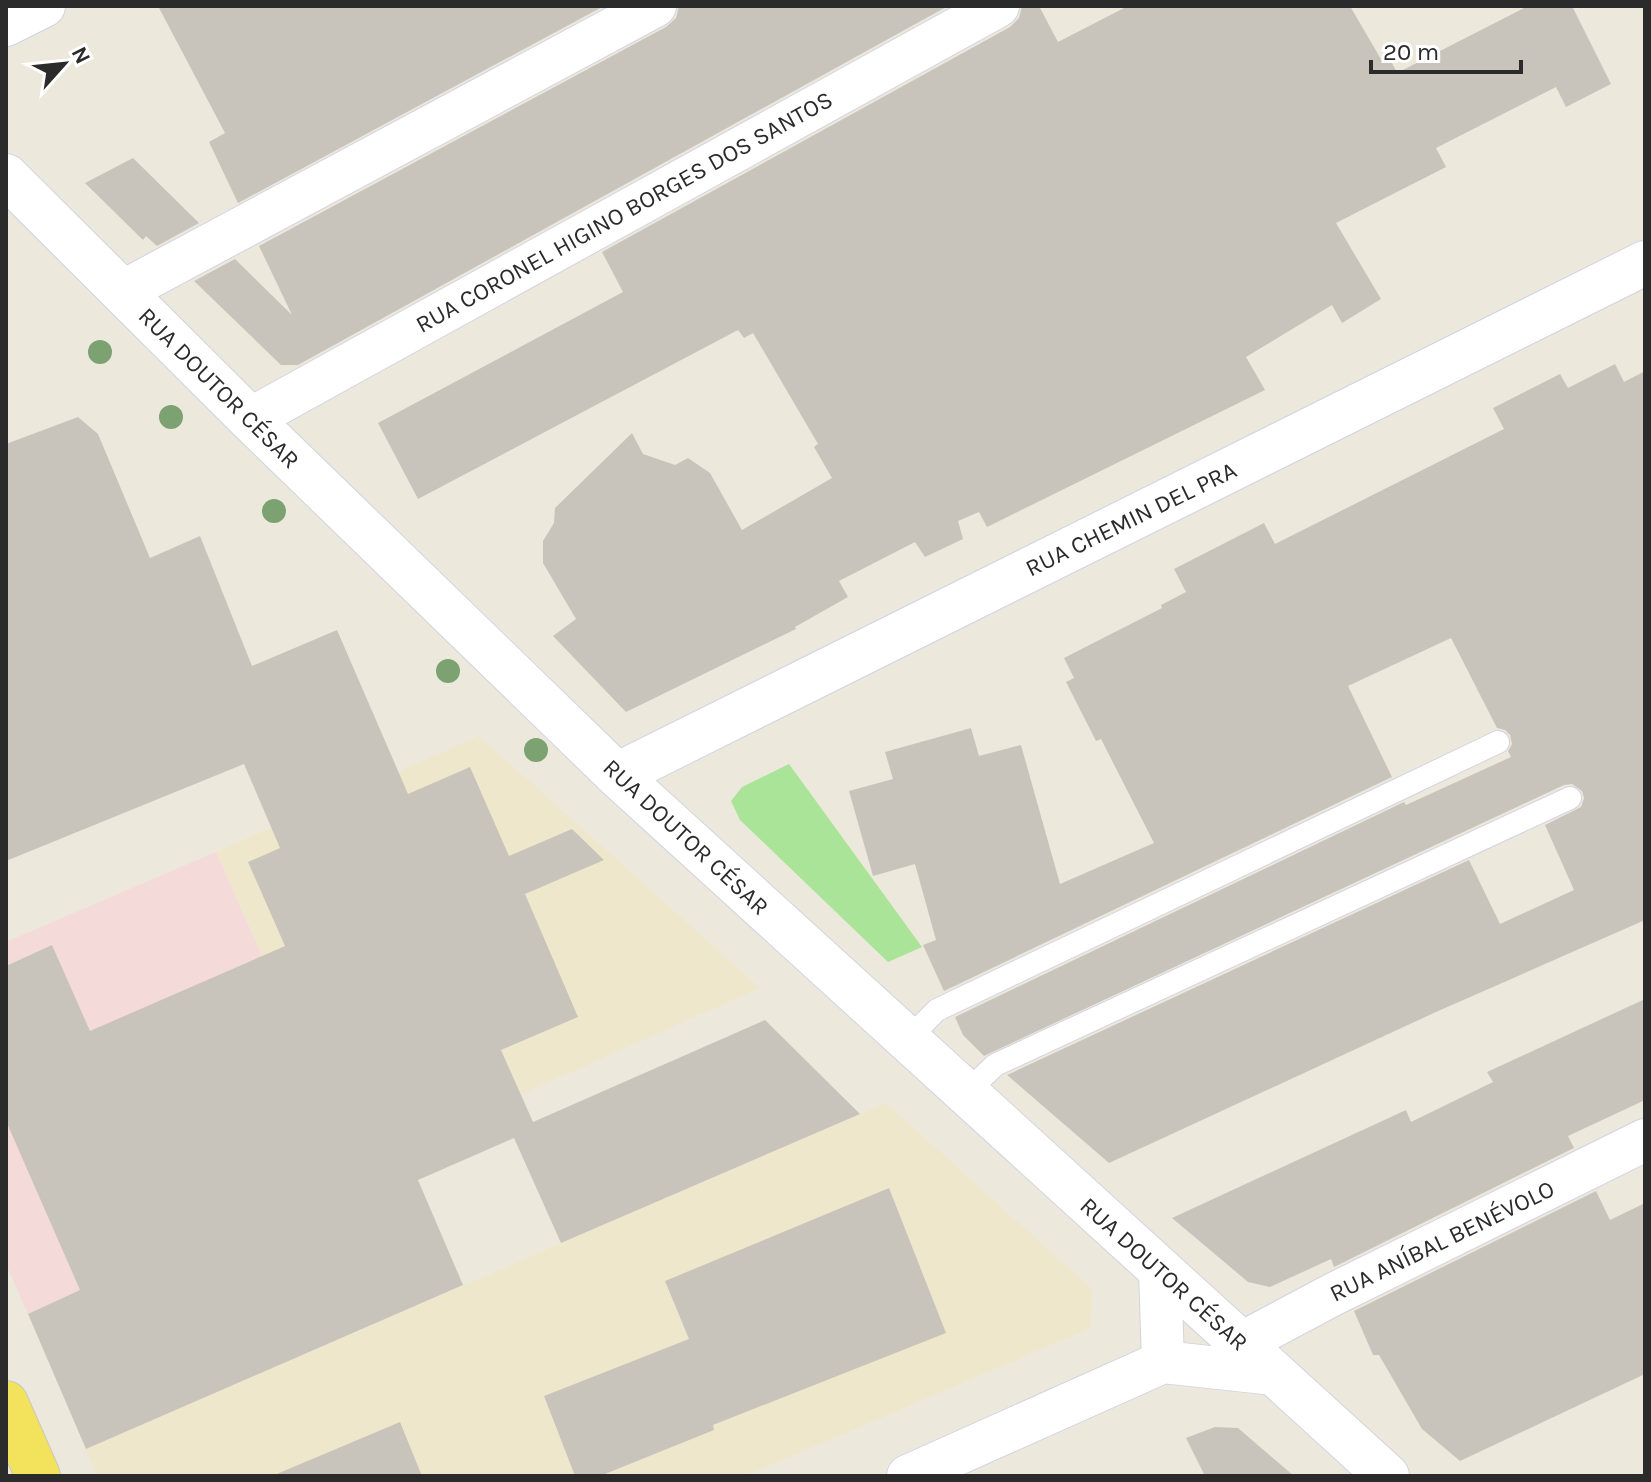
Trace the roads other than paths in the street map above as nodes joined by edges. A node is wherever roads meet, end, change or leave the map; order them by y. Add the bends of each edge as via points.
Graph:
1 (44, 6) edge
2 (655, 6) edge
3 (998, 6) edge
4 (6, 25) edge
5 (6, 176) edge
6 (1645, 263) edge
7 (122, 292) junction
8 (250, 419) junction
9 (1498, 742) dead end
10 (617, 775) junction
11 (1570, 798) dead end
12 (907, 1040) junction
13 (966, 1093) junction
14 (1645, 1140) edge
15 (1160, 1272) junction
16 (1240, 1344) junction
17 (1163, 1362) junction
18 (1274, 1374) junction
19 (6, 1403) edge
20 (38, 1476) edge
21 (908, 1476) edge
22 (1387, 1476) edge

1 - 4 street
2 - 7 street
3 - 8 street, RUA CORONEL HIGINO BORGES DOS SANTOS
5 - 7 street, RUA DOUTOR CÉSAR
6 - 10 street, RUA CHEMIN DEL PRA
7 - 8 street, RUA DOUTOR CÉSAR
8 - 10 street, RUA DOUTOR CÉSAR
9 - 12 lane via 937,1010
10 - 12 street, RUA DOUTOR CÉSAR
11 - 13 lane via 995,1065
12 - 13 street, RUA DOUTOR CÉSAR
13 - 15 street, RUA DOUTOR CÉSAR
14 - 16 street, RUA ANÍBAL BENÉVOLO
15 - 16 street, RUA DOUTOR CÉSAR
15 - 17 street
16 - 18 street, RUA DOUTOR CÉSAR
17 - 18 street
17 - 21 street
18 - 22 street, RUA DOUTOR CÉSAR
19 - 20 main road

